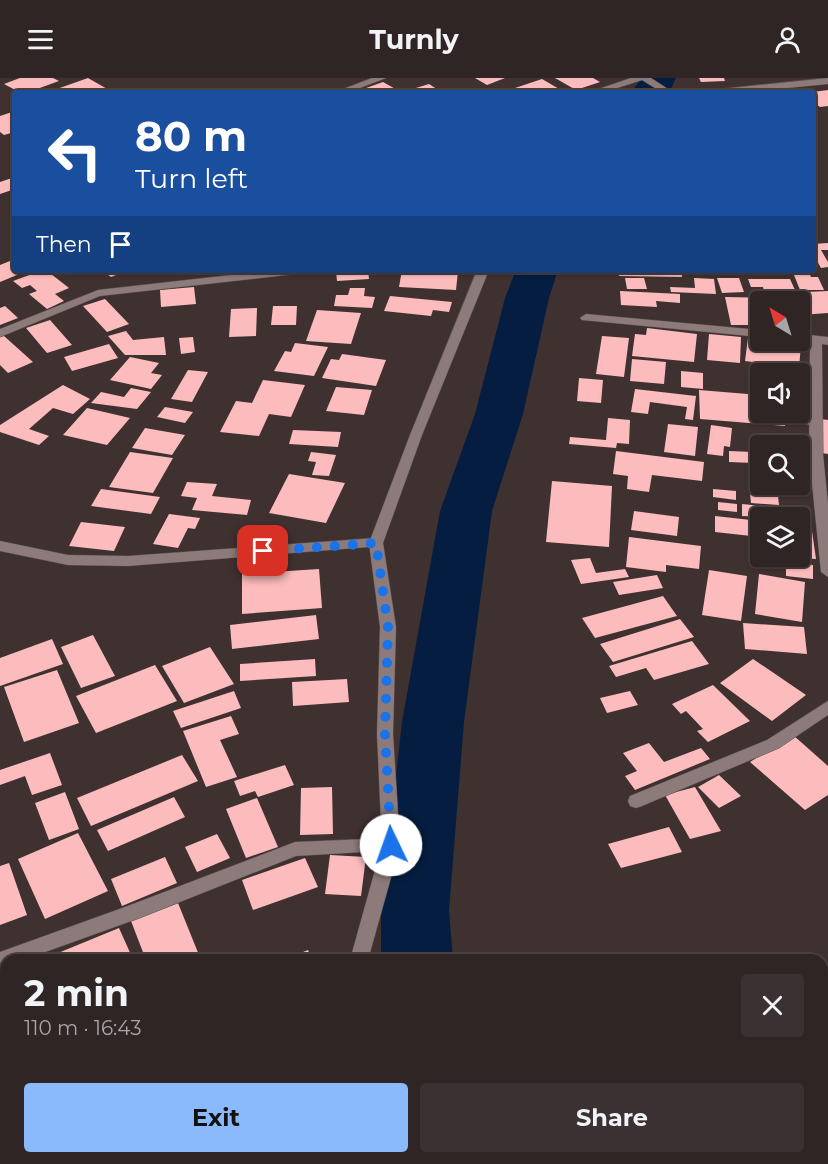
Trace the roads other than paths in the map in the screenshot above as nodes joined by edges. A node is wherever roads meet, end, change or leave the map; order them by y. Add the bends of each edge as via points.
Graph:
1 (381, 78) edge
2 (640, 78) edge
3 (645, 78) edge
4 (828, 81) edge
5 (347, 90) edge
6 (602, 90) edge
7 (664, 90) edge
8 (740, 90) edge
9 (278, 273) edge
10 (482, 273) edge
11 (586, 318) dead end
12 (0, 333) edge
13 (750, 333) edge
14 (822, 341) edge
15 (376, 543) junction
16 (0, 546) edge
17 (828, 572) edge
18 (828, 707) edge
19 (636, 801) dead end
20 (391, 845) junction
21 (17, 954) edge
22 (361, 954) edge

1 - 5 street
2 - 6 street
3 - 7 street
4 - 8 street
9 - 12 street via 98,293
10 - 15 street
11 - 13 street
14 - 17 street via 816,454
15 - 16 street via 128,561 68,560
15 - 20 street via 388,627 385,734
18 - 19 street via 773,744
20 - 21 street via 295,849
20 - 22 street

